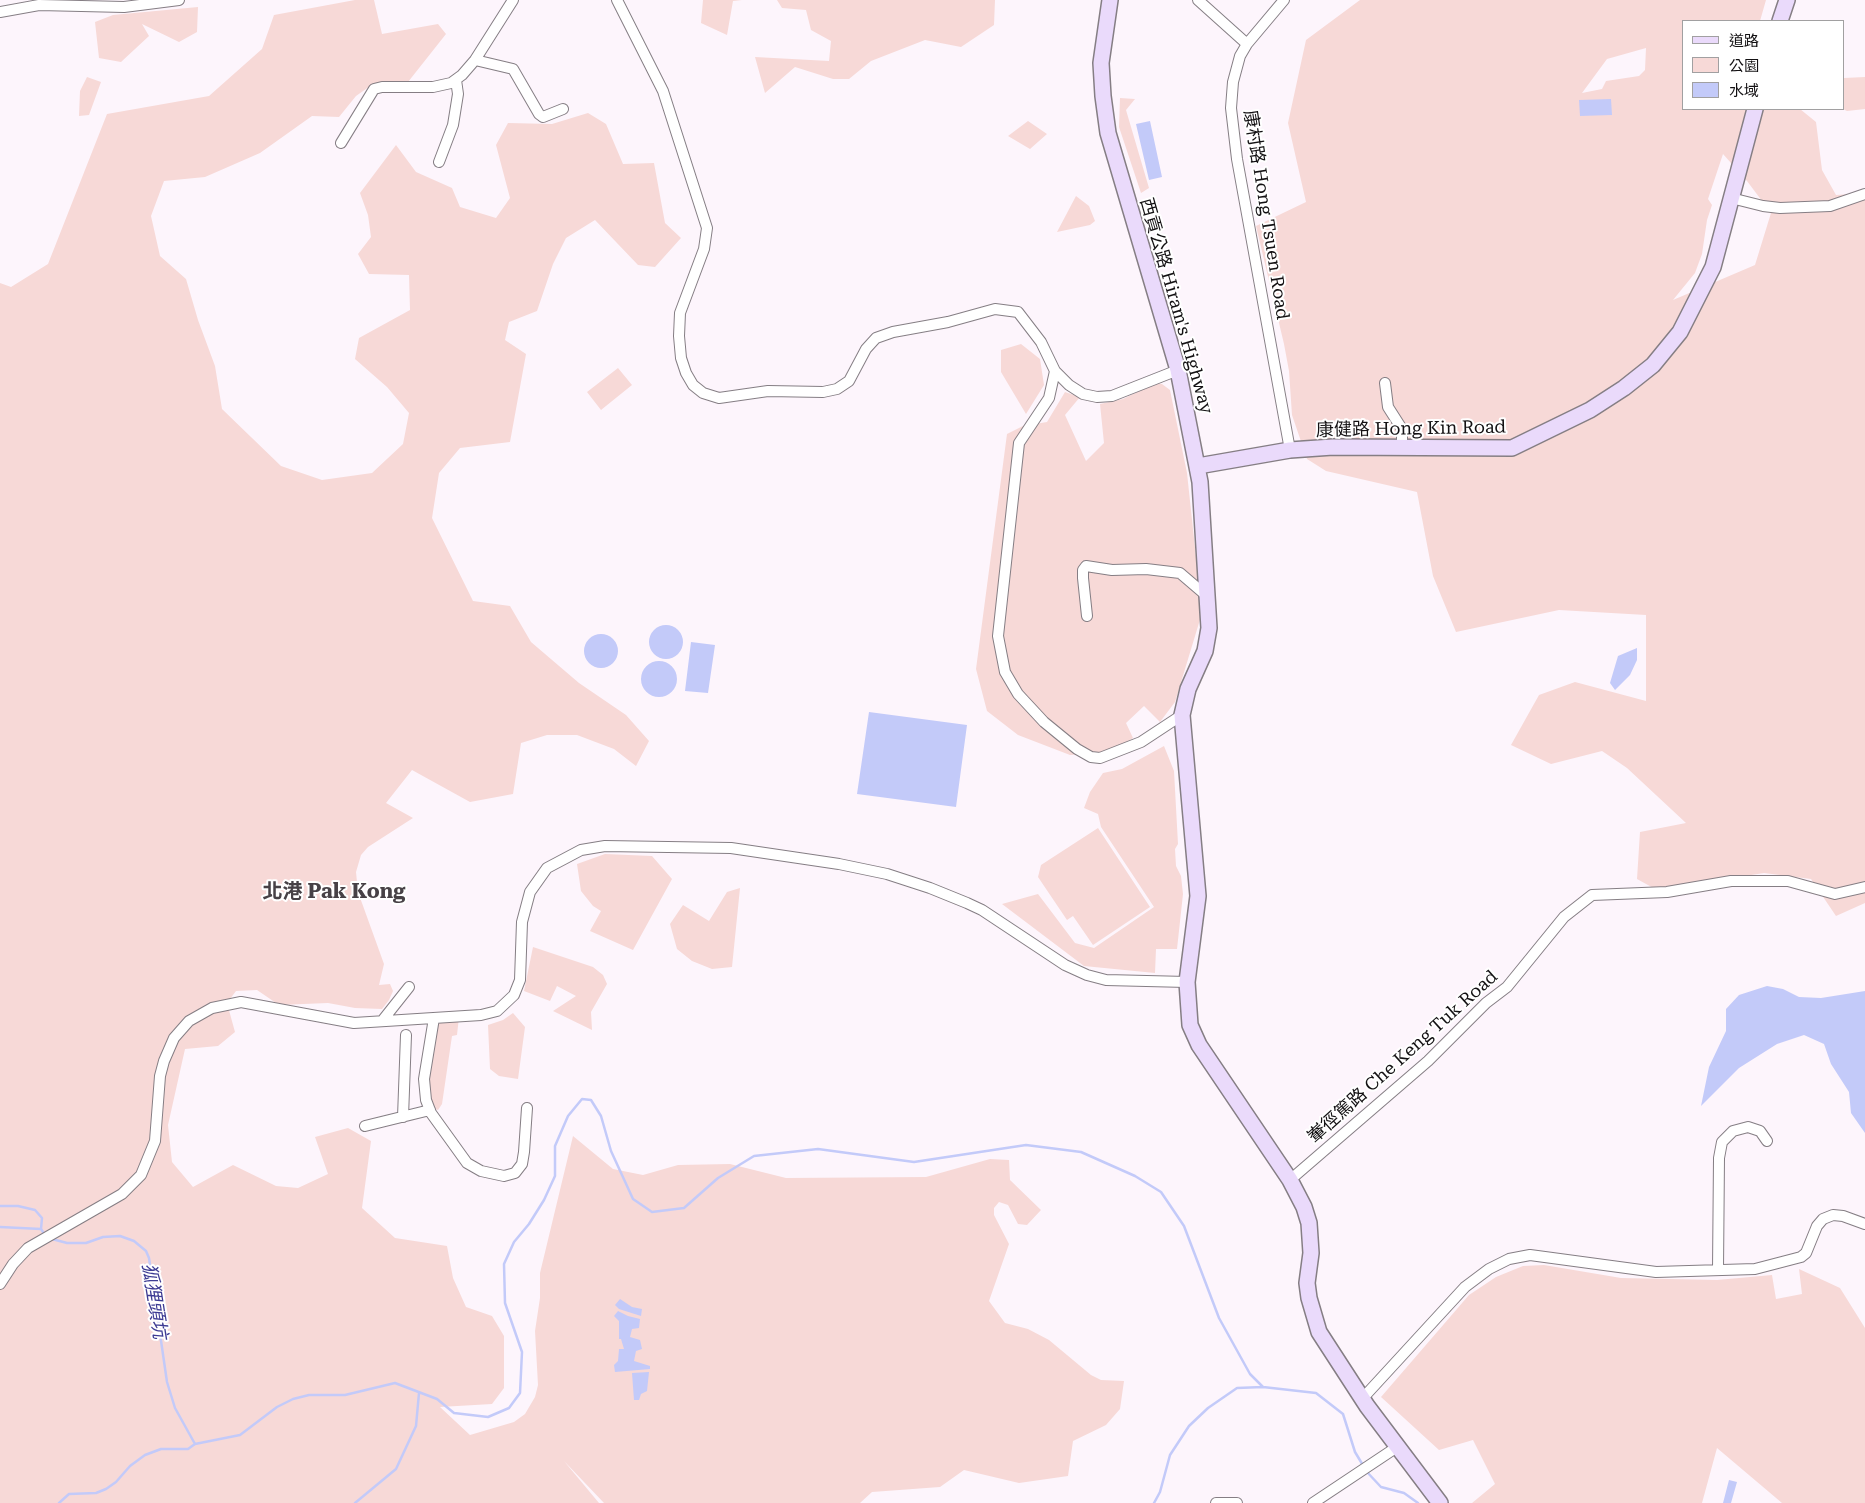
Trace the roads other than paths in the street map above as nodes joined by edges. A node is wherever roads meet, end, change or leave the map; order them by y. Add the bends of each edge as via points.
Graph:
1 (179, 0) edge
2 (513, 0) edge
3 (617, 0) edge
4 (1110, 0) edge
5 (1198, 0) edge
6 (1284, 0) edge
7 (1787, 0) edge
8 (0, 12) edge
9 (1780, 20) edge
10 (1247, 44) junction
11 (475, 60) junction
12 (456, 80) junction
13 (563, 109) dead end
14 (1755, 110) edge
15 (342, 143) dead end
16 (439, 162) dead end
17 (1865, 194) edge
18 (1730, 198) junction
19 (1178, 370) junction
20 (1055, 371) junction
21 (1385, 383) dead end
22 (1402, 448) junction
23 (1290, 450) junction
24 (1198, 466) junction
25 (1208, 597) junction
26 (1087, 616) dead end
27 (1182, 715) junction
28 (1865, 887) edge
29 (1187, 982) junction
30 (409, 988) dead end
31 (434, 1018) junction
32 (382, 1021) junction
33 (406, 1035) dead end
34 (527, 1108) dead end
35 (430, 1110) junction
36 (403, 1117) junction
37 (365, 1126) dead end
38 (1767, 1140) dead end
39 (1290, 1180) junction
40 (1865, 1224) edge
41 (1718, 1269) junction
42 (0, 1284) edge
43 (1362, 1399) junction
44 (1397, 1447) junction
45 (1216, 1503) edge
46 (1238, 1503) edge
47 (1313, 1503) edge
48 (1440, 1503) edge

1 - 8 street via 124,7 38,5
2 - 11 street
3 - 20 street via 663,90 707,228 704,249 680,313 681,358 694,385 703,393 719,398 768,391 823,392 850,381 866,349 881,335 995,309 1018,312 1041,342
4 - 19 main road, 西貢公路 Hiram's Highway via 1101,63 1106,118 1139,243
5 - 10 street
6 - 10 street, 康村路 Hong Tsuen Road
7 - 9 main road
10 - 23 street, 康村路 Hong Tsuen Road via 1236,70 1231,108 1237,159
11 - 12 street
11 - 13 street via 513,69 543,117
12 - 15 street via 433,87 374,89
12 - 16 street via 458,94 453,125
14 - 18 main road, 康健路 Hong Kin Road
17 - 18 street via 1830,206 1780,208
18 - 22 main road, 康健路 Hong Kin Road via 1713,267 1680,332 1653,365 1624,388 1590,410 1512,448
19 - 20 street via 1112,396 1098,397 1084,394 1069,385
19 - 24 main road, 西貢公路 Hiram's Highway
20 - 27 street via 1049,398 1019,443 998,636 1005,672 1018,694 1044,722 1077,750 1091,757 1100,758 1141,742
21 - 22 street via 1388,407 1402,429
22 - 23 main road, 康健路 Hong Kin Road
23 - 24 main road, 康健路 Hong Kin Road
24 - 25 main road, 西貢公路 Hiram's Highway
25 - 26 street via 1180,573 1090,566 1083,570
25 - 27 main road, 西貢公路 Hiram's Highway via 1207,644 1188,689
27 - 29 main road, 西貢公路 Hiram's Highway via 1198,896
28 - 39 street, 輋徑篤路 Che Keng Tuk Road via 1835,894 1788,881 1731,881 1667,892 1592,895 1564,917 1507,987 1486,1003 1428,1061
29 - 31 street via 1106,980 1087,975 1057,960 974,906 887,874 730,848 605,846 581,850 560,859 534,884 522,915 520,980 517,991 508,1002 488,1014
29 - 39 main road, 西貢公路 Hiram's Highway via 1190,1024 1199,1045
30 - 32 street
31 - 32 street
31 - 35 street via 424,1079 424,1093
32 - 42 street via 349,1022 241,1002 217,1006 194,1018 178,1032 166,1053 160,1076 155,1141 141,1175 122,1194 28,1248 12,1264
33 - 36 street
34 - 35 street via 522,1164 506,1176 481,1171 467,1163
35 - 36 street
36 - 37 street
38 - 41 street via 1760,1131 1748,1127 1733,1131 1722,1142
39 - 43 main road, 西貢公路 Hiram's Highway via 1309,1223 1311,1253 1307,1283 1313,1316 1325,1344
40 - 41 street via 1843,1216 1823,1218 1806,1253 1796,1259 1755,1269
41 - 43 street via 1656,1272 1530,1255 1509,1259 1465,1287
43 - 44 main road, 西貢公路 Hiram's Highway
44 - 47 street
44 - 48 main road, 西貢公路 Hiram's Highway
45 - 46 street

